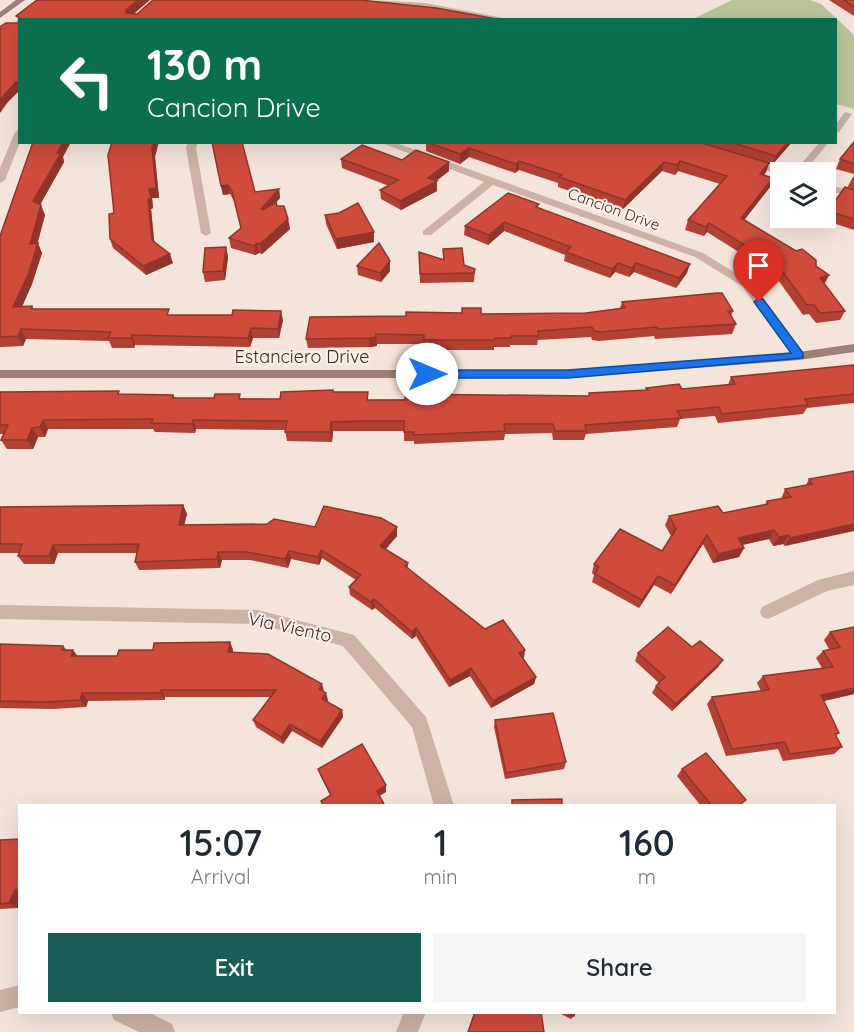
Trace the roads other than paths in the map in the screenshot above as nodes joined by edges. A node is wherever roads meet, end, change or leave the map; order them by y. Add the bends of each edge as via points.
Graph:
1 (21, 0) edge
2 (376, 0) edge
3 (0, 15) edge
4 (500, 18) edge
5 (851, 115) edge
6 (837, 129) edge
7 (18, 137) edge
8 (192, 144) edge
9 (389, 144) edge
10 (823, 144) edge
11 (740, 160) edge
12 (808, 162) edge
13 (770, 169) edge
14 (0, 180) edge
15 (491, 181) junction
16 (836, 189) edge
17 (854, 195) edge
18 (206, 233) dead end
19 (427, 233) dead end
20 (854, 348) edge
21 (799, 356) junction
22 (0, 374) edge
23 (854, 578) edge
24 (0, 612) edge
25 (768, 612) dead end
26 (443, 804) edge
27 (18, 996) edge
28 (0, 1001) edge
29 (126, 1014) edge
30 (414, 1014) edge
31 (164, 1032) edge
32 (407, 1032) edge

1 - 3 street
2 - 4 street
5 - 6 street
7 - 14 street
8 - 18 street
9 - 15 street, Cancion Drive
10 - 12 street
11 - 13 street
15 - 19 street
15 - 21 street, Cancion Drive via 699,255 746,284
16 - 17 street
20 - 21 street, Estanciero Drive
21 - 22 street, Estanciero Drive via 568,374
23 - 25 street via 825,585
24 - 26 street, Via Viento via 258,616 348,640 420,723
27 - 28 street
29 - 31 street
30 - 32 street

